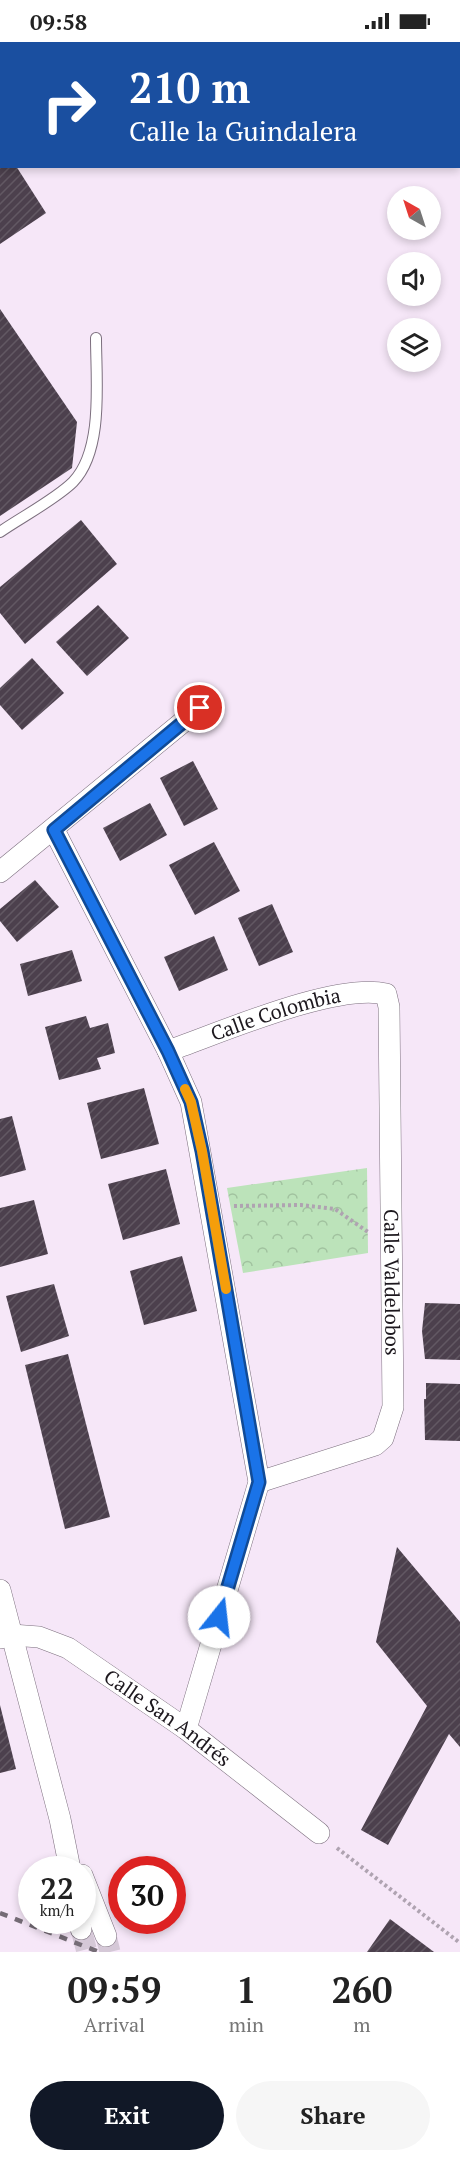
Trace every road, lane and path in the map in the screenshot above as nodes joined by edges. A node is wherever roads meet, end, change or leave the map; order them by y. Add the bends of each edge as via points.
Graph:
1 (96, 338) dead end
2 (0, 532) edge
3 (200, 708) dead end
4 (54, 830) junction
5 (0, 872) edge
6 (386, 994) joint
7 (168, 1051) junction
8 (212, 1208) junction
9 (392, 1251) junction
10 (259, 1482) junction
11 (0, 1590) edge
12 (6, 1637) edge
13 (186, 1729) junction
14 (60, 1819) junction
15 (319, 1833) joint
16 (67, 1856) edge
17 (75, 1856) edge
18 (96, 1911) edge
19 (106, 1936) tunnel mouth
20 (460, 1943) edge

1 - 2 lane via 96,414 90,453 73,482
3 - 4 street
4 - 5 street
4 - 7 street
6 - 7 street, Calle Colombia via 374,991 311,1001
6 - 9 street, Calle Valdelobos
7 - 8 street via 191,1102
8 - 9 path via 301,1205 335,1209
8 - 10 street
9 - 10 street, Calle Valdelobos via 393,1407 383,1438 375,1445
10 - 13 street
11 - 12 street
12 - 13 street, Calle San Andrés via 39,1637 68,1648
12 - 14 street
13 - 15 street, Calle San Andrés
14 - 16 street
14 - 17 street
15 - 20 path
18 - 19 street

